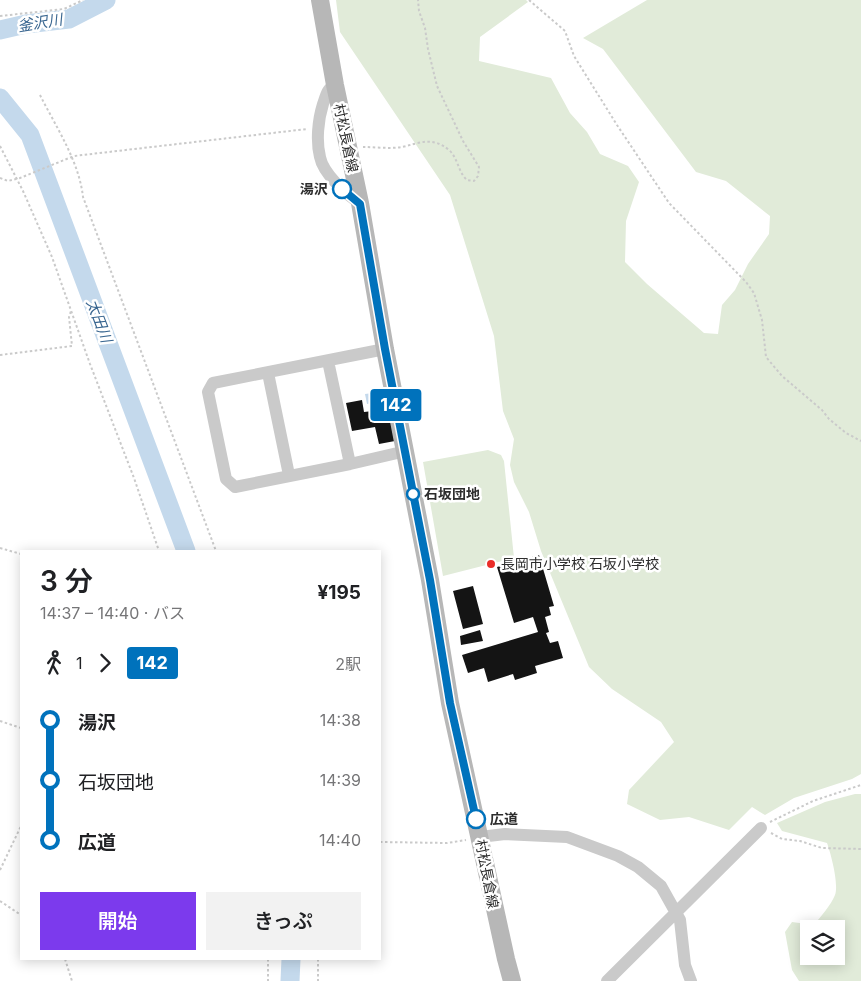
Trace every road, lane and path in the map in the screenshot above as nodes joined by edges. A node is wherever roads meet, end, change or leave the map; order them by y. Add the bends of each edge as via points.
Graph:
1 (83, 0) edge
2 (320, 0) edge
3 (418, 0) edge
4 (529, 0) edge
5 (0, 16) edge
6 (335, 85) junction
7 (40, 95) dead end
8 (319, 128) junction
9 (0, 146) edge
10 (348, 148) junction
11 (69, 158) junction
12 (0, 178) edge
13 (16, 179) junction
14 (360, 204) junction
15 (71, 311) junction
16 (385, 349) junction
17 (0, 355) edge
18 (328, 361) junction
19 (268, 373) junction
20 (861, 441) edge
21 (406, 451) junction
22 (350, 464) junction
23 (288, 475) junction
24 (0, 548) edge
25 (160, 550) edge
26 (216, 550) edge
27 (20, 554) edge
28 (0, 721) edge
29 (20, 728) edge
30 (861, 785) edge
31 (20, 828) edge
32 (761, 828) junction
33 (480, 837) junction
34 (381, 842) edge
35 (861, 850) edge
36 (0, 870) edge
37 (0, 901) edge
38 (676, 912) junction
39 (20, 914) edge
40 (65, 960) edge
41 (268, 960) edge
42 (318, 960) edge
43 (72, 981) edge
44 (268, 981) edge
45 (318, 981) edge
46 (512, 981) edge
47 (606, 981) edge
48 (691, 981) edge

1 - 5 path via 64,9
2 - 6 main road, 村松長倉線
3 - 10 path via 437,86 479,167 478,176 474,181 467,180 460,173 451,152 433,142 416,142 401,147
4 - 20 path via 565,31 574,56 669,203 754,293 762,320 766,356 782,376 829,419
6 - 8 street via 328,90
6 - 10 main road, 村松長倉線
7 - 11 path via 66,141
8 - 11 path
8 - 14 street via 323,165 342,189
9 - 13 path
10 - 14 main road, 村松長倉線
11 - 13 path
11 - 26 path via 80,179 83,197
12 - 13 path
13 - 15 path via 48,248
14 - 16 main road, 村松長倉線
15 - 17 path via 72,346
15 - 25 path
16 - 18 street
16 - 21 main road, 村松長倉線
18 - 19 street
18 - 22 street
19 - 23 street
19 - 23 street via 213,383 208,392 226,478 235,486
21 - 22 street
21 - 33 main road, 村松長倉線 via 450,703
22 - 23 street
24 - 27 path
28 - 29 path
30 - 32 path via 813,801
31 - 36 path
32 - 35 path via 782,839 822,848
32 - 38 street
33 - 34 path via 447,843
33 - 38 street via 505,834 567,837 582,841 618,856 651,876 661,886
33 - 46 main road, 村松長倉線
37 - 39 path
38 - 47 street
38 - 48 street
40 - 43 path
41 - 44 path
42 - 45 path

